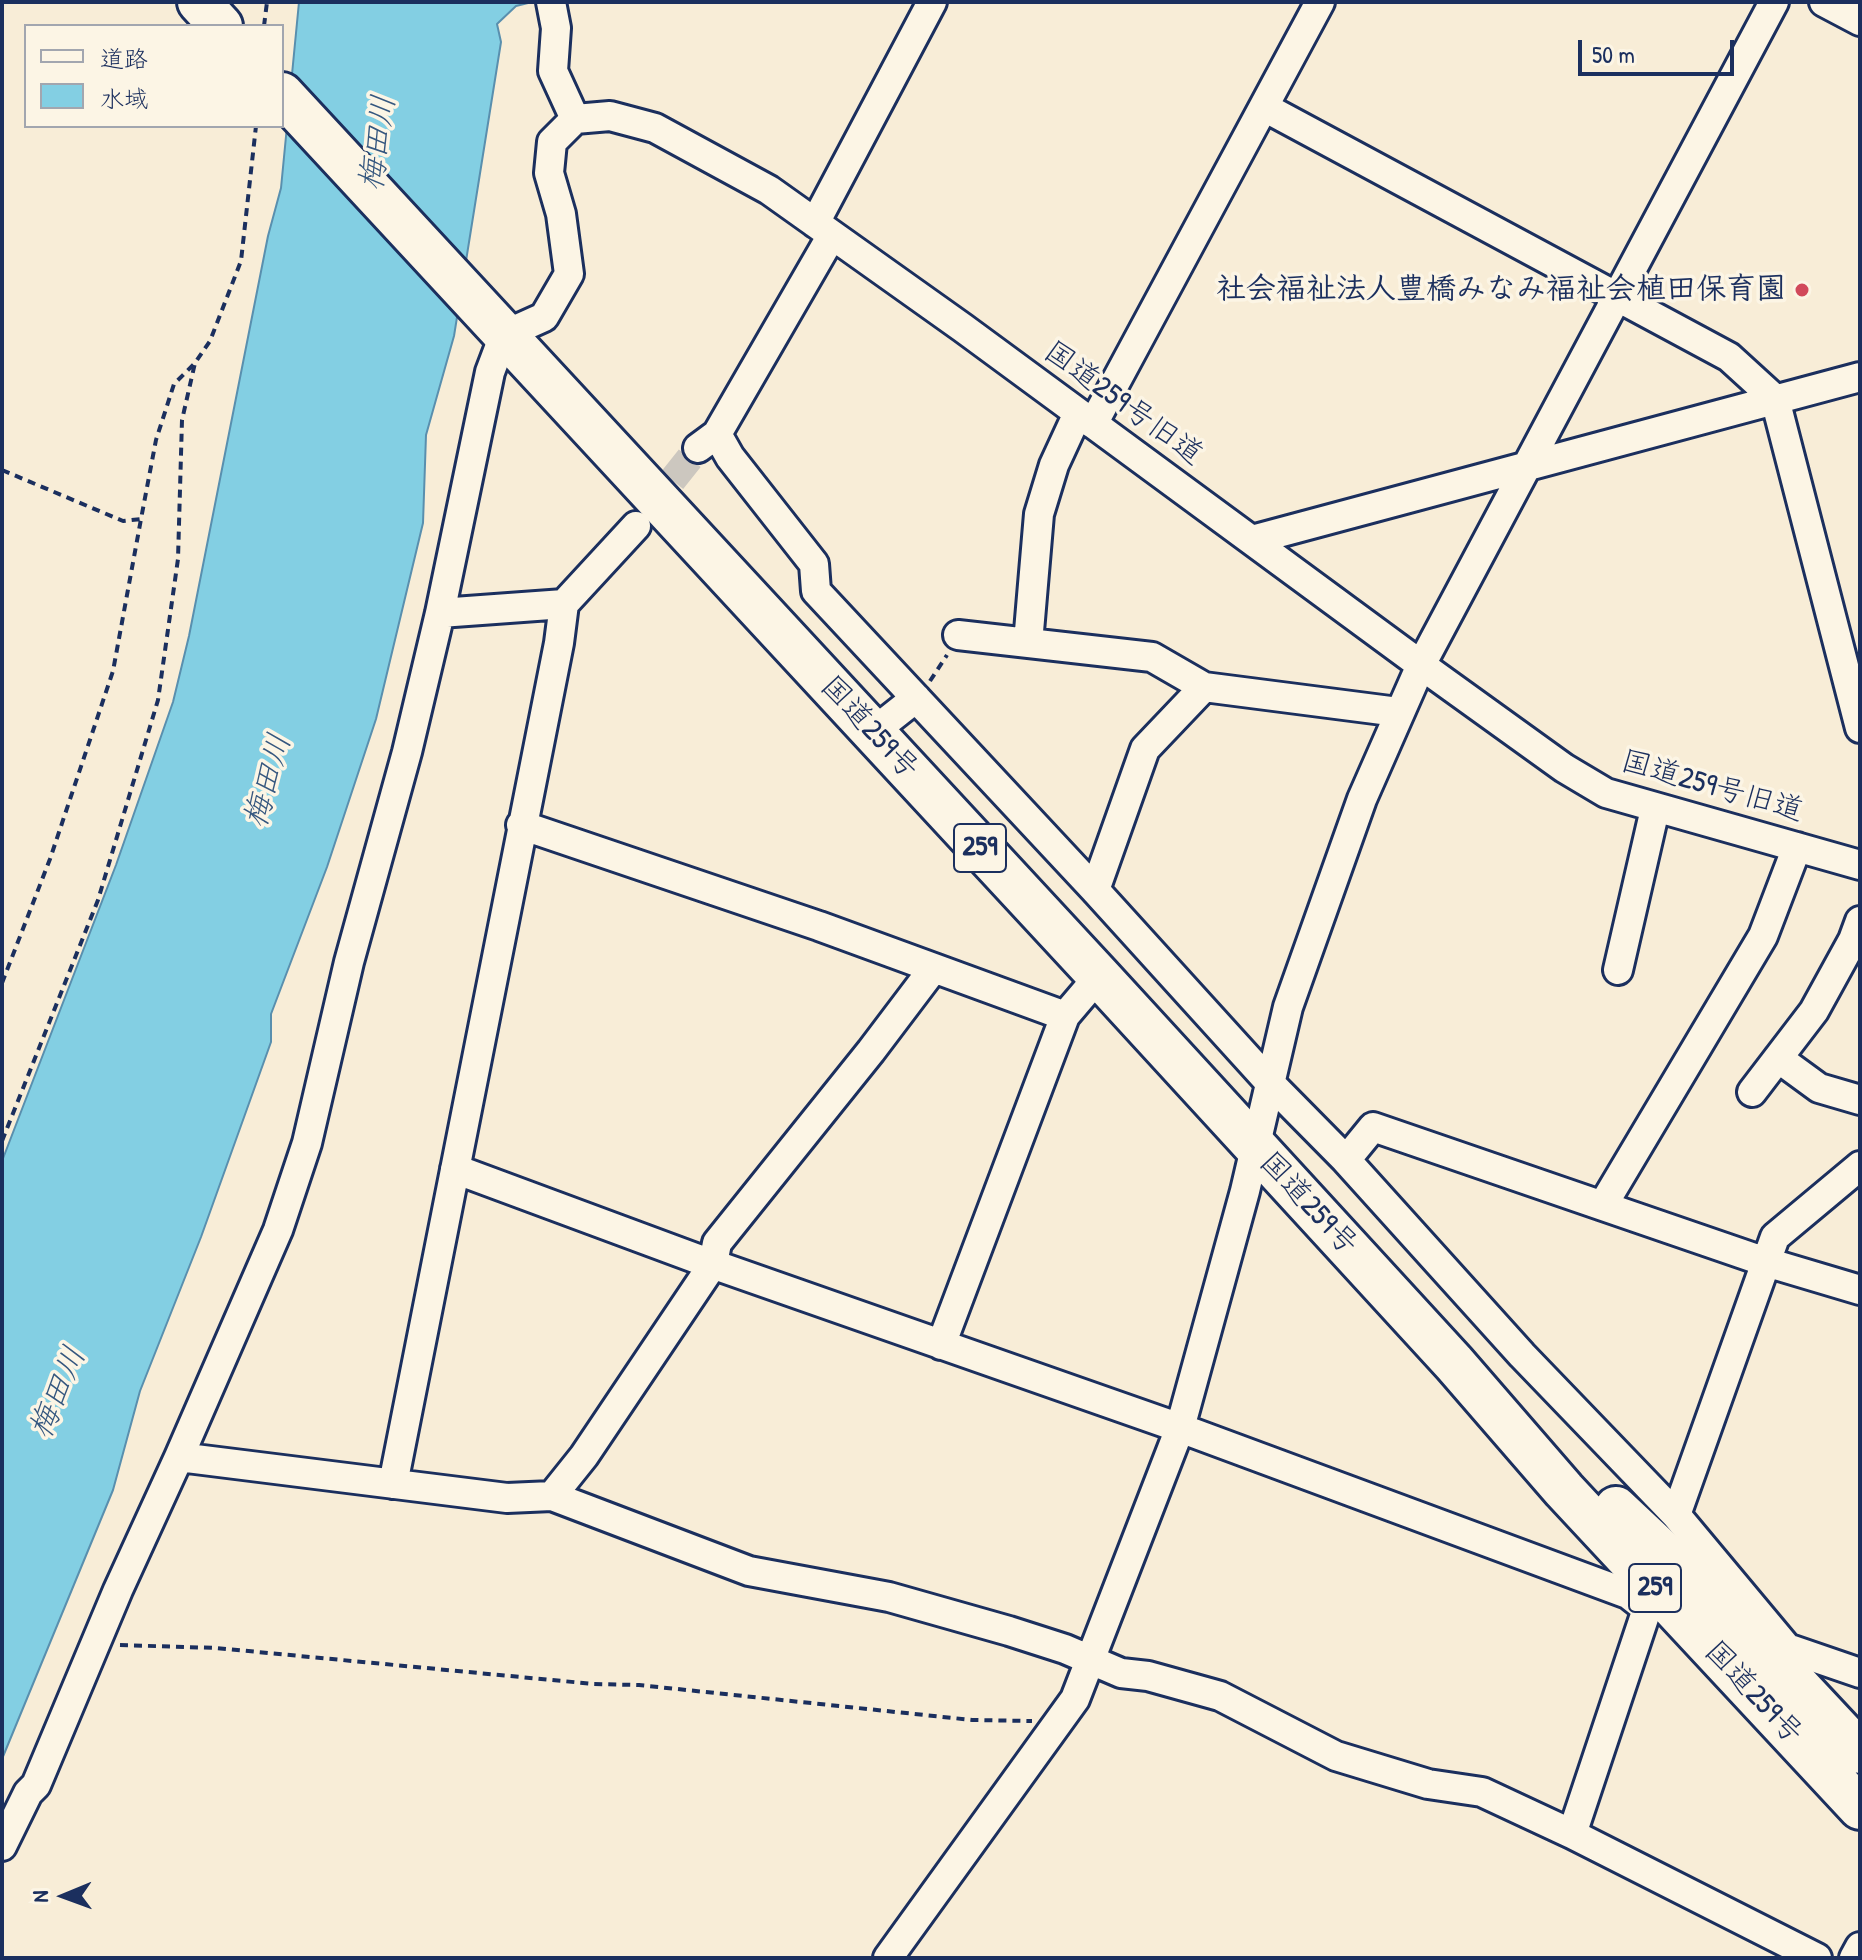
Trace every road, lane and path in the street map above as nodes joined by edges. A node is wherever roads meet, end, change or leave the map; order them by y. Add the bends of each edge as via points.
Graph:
1 (199, 2) edge
2 (267, 2) edge
3 (551, 2) edge
4 (932, 2) edge
5 (1320, 2) edge
6 (1774, 2) edge
7 (1824, 2) edge
8 (1860, 21) edge
9 (219, 24) edge
10 (264, 24) edge
11 (284, 96) edge
12 (1264, 107) junction
13 (575, 119) junction
14 (256, 128) edge
15 (824, 229) junction
16 (1617, 295) junction
17 (504, 335) junction
18 (195, 363) junction
19 (1860, 377) edge
20 (1775, 399) junction
21 (1085, 418) junction
22 (1527, 468) junction
23 (2, 470) edge
24 (141, 519) junction
25 (636, 526) tunnel mouth
26 (1252, 540) junction
27 (564, 604) junction
28 (440, 613) junction
29 (958, 635) joint
30 (1028, 643) junction
31 (1421, 665) junction
32 (1852, 667) edge
33 (1204, 687) junction
34 (916, 698) junction
35 (1398, 712) junction
36 (1860, 728) edge
37 (873, 732) junction
38 (1655, 809) junction
39 (521, 825) junction
40 (1797, 847) junction
41 (1860, 865) edge
42 (1095, 890) junction
43 (1860, 921) edge
44 (933, 969) junction
45 (1618, 970) dead end
46 (1099, 976) junction
47 (2, 983) edge
48 (1065, 1016) junction
49 (1778, 1058) junction
50 (1271, 1084) junction
51 (1752, 1092) dead end
52 (1860, 1100) edge
53 (2, 1141) edge
54 (1256, 1147) junction
55 (1346, 1160) junction
56 (1860, 1166) edge
57 (455, 1169) junction
58 (1603, 1205) junction
59 (1766, 1262) junction
60 (713, 1264) junction
61 (1860, 1290) edge
62 (941, 1345) junction
63 (1454, 1363) junction
64 (1180, 1428) junction
65 (179, 1457) junction
66 (393, 1484) junction
67 (552, 1496) junction
68 (1676, 1515) junction
69 (95, 1644) junction
70 (1091, 1660) junction
71 (1860, 1673) edge
72 (1058, 1722) junction
73 (1860, 1752) edge
74 (1860, 1808) edge
75 (1572, 1834) junction
76 (2, 1846) edge
77 (1860, 1947) edge
78 (888, 1958) edge
79 (1817, 1958) edge
80 (1854, 1958) edge

1 - 9 highway
2 - 10 path
3 - 13 street via 556,28 553,71
4 - 15 street
5 - 12 street
6 - 16 street
7 - 8 street
11 - 17 highway, 国道259号 / 259
12 - 16 street
12 - 21 street
13 - 15 street, 国道259号旧道 via 610,116 655,128 769,190
13 - 17 street via 552,142 549,173 569,274 544,317
14 - 18 path via 241,261 210,341
15 - 21 street, 国道259号旧道
15 - 34 street via 707,441 730,457 814,564 816,591
16 - 20 street via 1729,357
16 - 22 street
17 - 28 street via 490,372
17 - 37 highway, 国道259号 / 259
18 - 24 path via 174,384 156,440
18 - 53 path via 182,420 178,559 158,700 98,900
19 - 20 street
20 - 22 street
20 - 32 street
21 - 26 street, 国道259号旧道
21 - 30 street via 1054,465 1039,514
22 - 26 street
22 - 31 street
23 - 24 path via 123,521
24 - 47 path via 113,671
25 - 27 street
26 - 31 street, 国道259号旧道
27 - 28 street
27 - 39 street
28 - 65 street via 307,1143 278,1230
29 - 30 street
29 - 34 path
30 - 33 street via 1152,657
31 - 35 street
31 - 38 street, 国道259号旧道 via 1564,768 1606,793
32 - 36 street
33 - 35 street
33 - 42 street via 1145,749
34 - 37 street
34 - 42 street
35 - 50 street via 1288,1007
37 - 46 highway, 国道259号 / 259
38 - 40 street, 国道259号旧道
38 - 45 street
39 - 44 street
39 - 57 street
40 - 41 street, 国道259号旧道
40 - 58 street via 1763,936
42 - 50 street
43 - 49 street via 1814,1011
44 - 48 street
44 - 60 street via 740,1212 717,1243
46 - 48 street
46 - 54 highway, 国道259号 / 259
48 - 62 street
49 - 51 street
49 - 52 street via 1819,1088
50 - 54 street
50 - 55 street
54 - 63 highway, 国道259号 / 259
54 - 64 street
55 - 58 street via 1373,1127
55 - 68 street
56 - 59 street via 1775,1237
57 - 60 street
57 - 66 street
58 - 59 street
59 - 61 street
59 - 68 street
60 - 62 street
60 - 67 street
62 - 64 street
63 - 73 highway, 国道259号 / 259 via 1744,1628
63 - 74 highway, 国道259号 / 259 via 1564,1490
64 - 70 street
64 - 75 street via 1628,1594 1647,1609
65 - 66 street
65 - 69 street
66 - 67 street via 507,1498
67 - 70 street via 749,1571 889,1597
68 - 71 street via 1787,1648
69 - 72 path via 216,1648 972,1720
69 - 76 street via 36,1785
70 - 72 street via 1075,1699
70 - 75 street via 1121,1673 1220,1696 1336,1756 1428,1784 1482,1792
72 - 78 street
75 - 79 street
77 - 80 street

